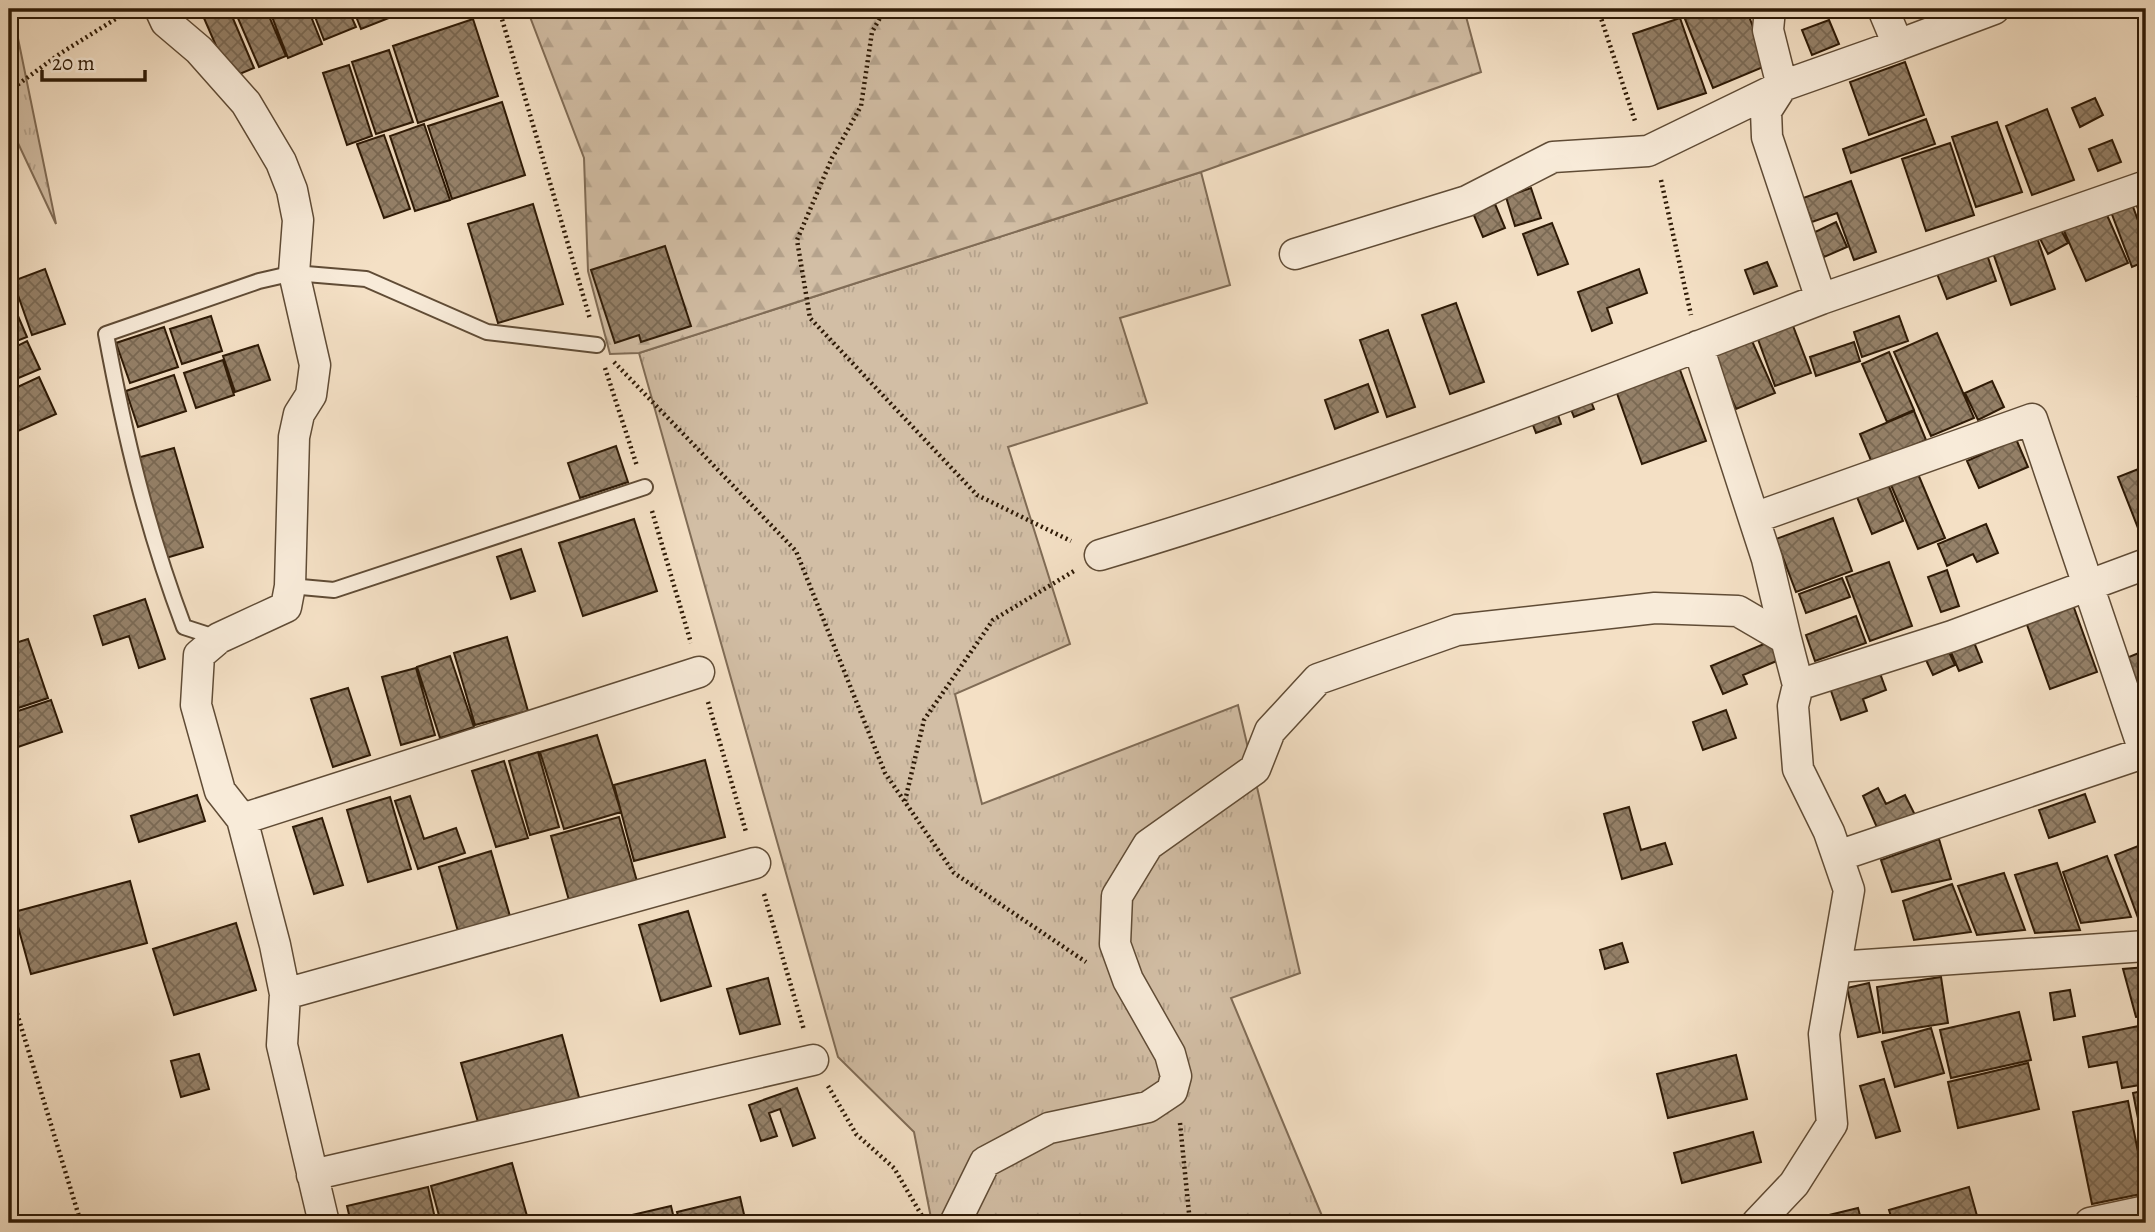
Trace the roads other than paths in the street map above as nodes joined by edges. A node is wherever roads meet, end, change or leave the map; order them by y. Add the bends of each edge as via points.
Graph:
1 (160, 9) edge
2 (1770, 9) edge
3 (1883, 9) edge
4 (1994, 9) edge
5 (1898, 45) junction
6 (1782, 86) junction
7 (2146, 186) edge
8 (1295, 254) dead end
9 (295, 273) junction
10 (1821, 299) junction
11 (597, 345) road end
12 (1699, 346) junction
13 (645, 487) road end
14 (1754, 518) junction
15 (1100, 555) road end
16 (2146, 564) edge
17 (2090, 583) junction
18 (290, 586) junction
19 (219, 638) junction
20 (1787, 639) junction
21 (699, 671) road end
22 (1798, 685) junction
23 (2146, 754) edge
24 (242, 819) junction
25 (1838, 856) junction
26 (755, 863) road end
27 (2146, 946) edge
28 (1836, 967) junction
29 (285, 994) junction
30 (813, 1060) road end
31 (312, 1175) junction
32 (2146, 1211) edge
33 (324, 1223) edge
34 (955, 1223) edge
35 (1757, 1223) edge
36 (2090, 1223) edge

1 - 9 street via 166,22 199,50 246,103 281,162 298,220
2 - 6 street via 1768,30
3 - 5 street
4 - 5 street
5 - 6 street
6 - 8 street via 1648,151 1553,157 1467,201
6 - 10 street via 1766,111 1768,136
7 - 10 street
9 - 11 lane via 366,279 487,332
9 - 18 street via 315,365 311,395 299,414 294,437
9 - 19 lane via 106,334 155,550 184,627
10 - 12 street
12 - 14 street
12 - 15 street via 1225,517
13 - 18 lane via 334,590
14 - 17 street via 2032,419
14 - 20 street
16 - 17 street
17 - 22 street via 1952,636
17 - 23 street
18 - 19 street via 286,607
19 - 24 street via 199,655 196,705 220,791
20 - 22 street
20 - 34 street via 1738,611 1655,608 1457,630 1318,679 1270,731 1255,769 1148,845 1116,896 1115,944 1128,980 1170,1054 1176,1076 1172,1091 1148,1107 1049,1128 985,1162
21 - 24 street
22 - 25 street via 1793,706 1798,769
23 - 25 street
24 - 29 street
25 - 28 street via 1849,890
26 - 29 street
27 - 28 street
28 - 35 street via 1824,1034 1832,1124 1794,1184
29 - 31 street via 282,1045
30 - 31 street
31 - 33 street
32 - 36 street

